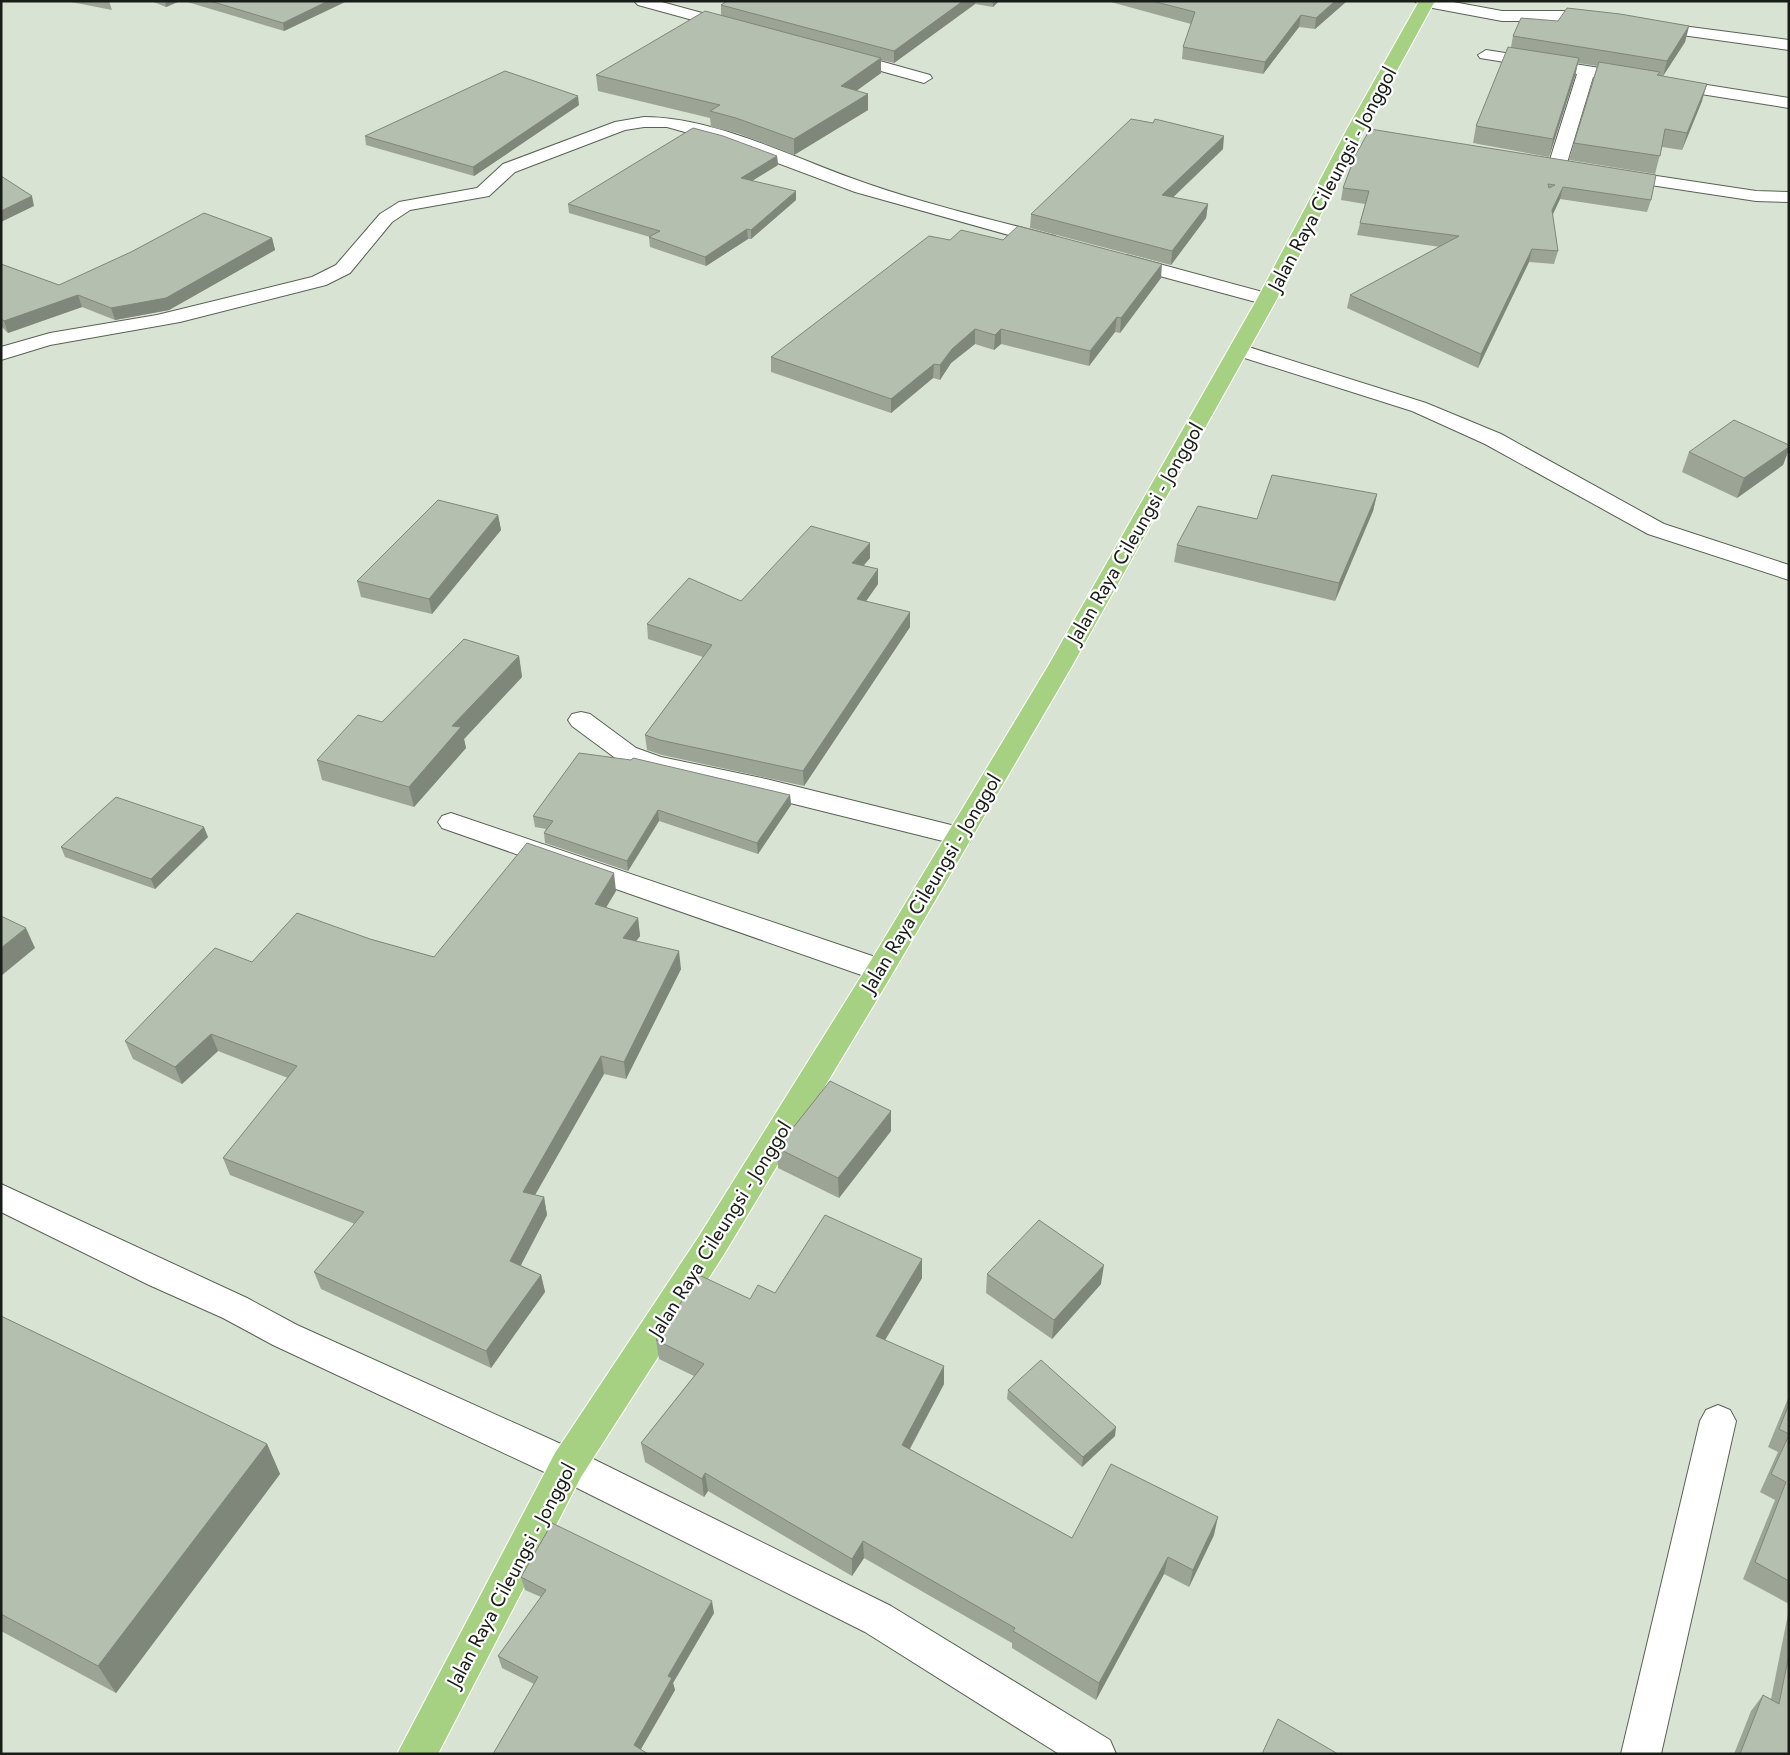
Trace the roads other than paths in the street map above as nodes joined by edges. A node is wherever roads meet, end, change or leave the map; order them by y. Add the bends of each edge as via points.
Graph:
1 (635, 1) edge
2 (643, 1) edge
3 (1425, 2) edge
4 (1618, 22) edge
5 (1637, 24) edge
6 (746, 30) edge
7 (1789, 46) edge
8 (830, 52) edge
9 (1486, 55) dead end
10 (1586, 70) junction
11 (924, 78) dead end
12 (1789, 102) edge
13 (1539, 162) edge
14 (1557, 166) junction
15 (1576, 169) edge
16 (1595, 172) edge
17 (1789, 197) edge
18 (1069, 245) edge
19 (1106, 256) edge
20 (1267, 299) junction
21 (1239, 350) junction
22 (1, 354) edge
23 (1789, 573) edge
24 (581, 720) dead end
25 (451, 822) dead end
26 (959, 836) junction
27 (880, 970) junction
28 (1, 1197) edge
29 (1718, 1422) dead end
30 (568, 1465) junction
31 (417, 1754) edge
32 (1096, 1754) edge
33 (1641, 1754) edge

1 - 2 street
2 - 6 street
3 - 4 street via 1502,16 1563,16
3 - 20 main road, Jalan Raya Cileungsi - Jonggol via 1365,130
5 - 7 street
8 - 11 street
9 - 10 street
10 - 12 street
10 - 14 street
13 - 14 street
14 - 15 street
16 - 17 street via 1756,196
18 - 22 street via 895,198 730,139 667,122 644,122 621,126 509,168 483,192 399,209 386,218 343,269 319,281 136,325 44,339
19 - 20 street
20 - 21 main road, Jalan Raya Cileungsi - Jonggol
21 - 23 street via 1420,407 1561,474 1656,529
21 - 26 main road, Jalan Raya Cileungsi - Jonggol via 1060,666
24 - 26 street via 627,754 656,765 766,788
25 - 27 street
26 - 27 main road, Jalan Raya Cileungsi - Jonggol
27 - 30 main road, Jalan Raya Cileungsi - Jonggol via 711,1246
28 - 30 street via 236,1308 285,1335
29 - 33 street
30 - 31 main road, Jalan Raya Cileungsi - Jonggol
30 - 32 street via 878,1619

